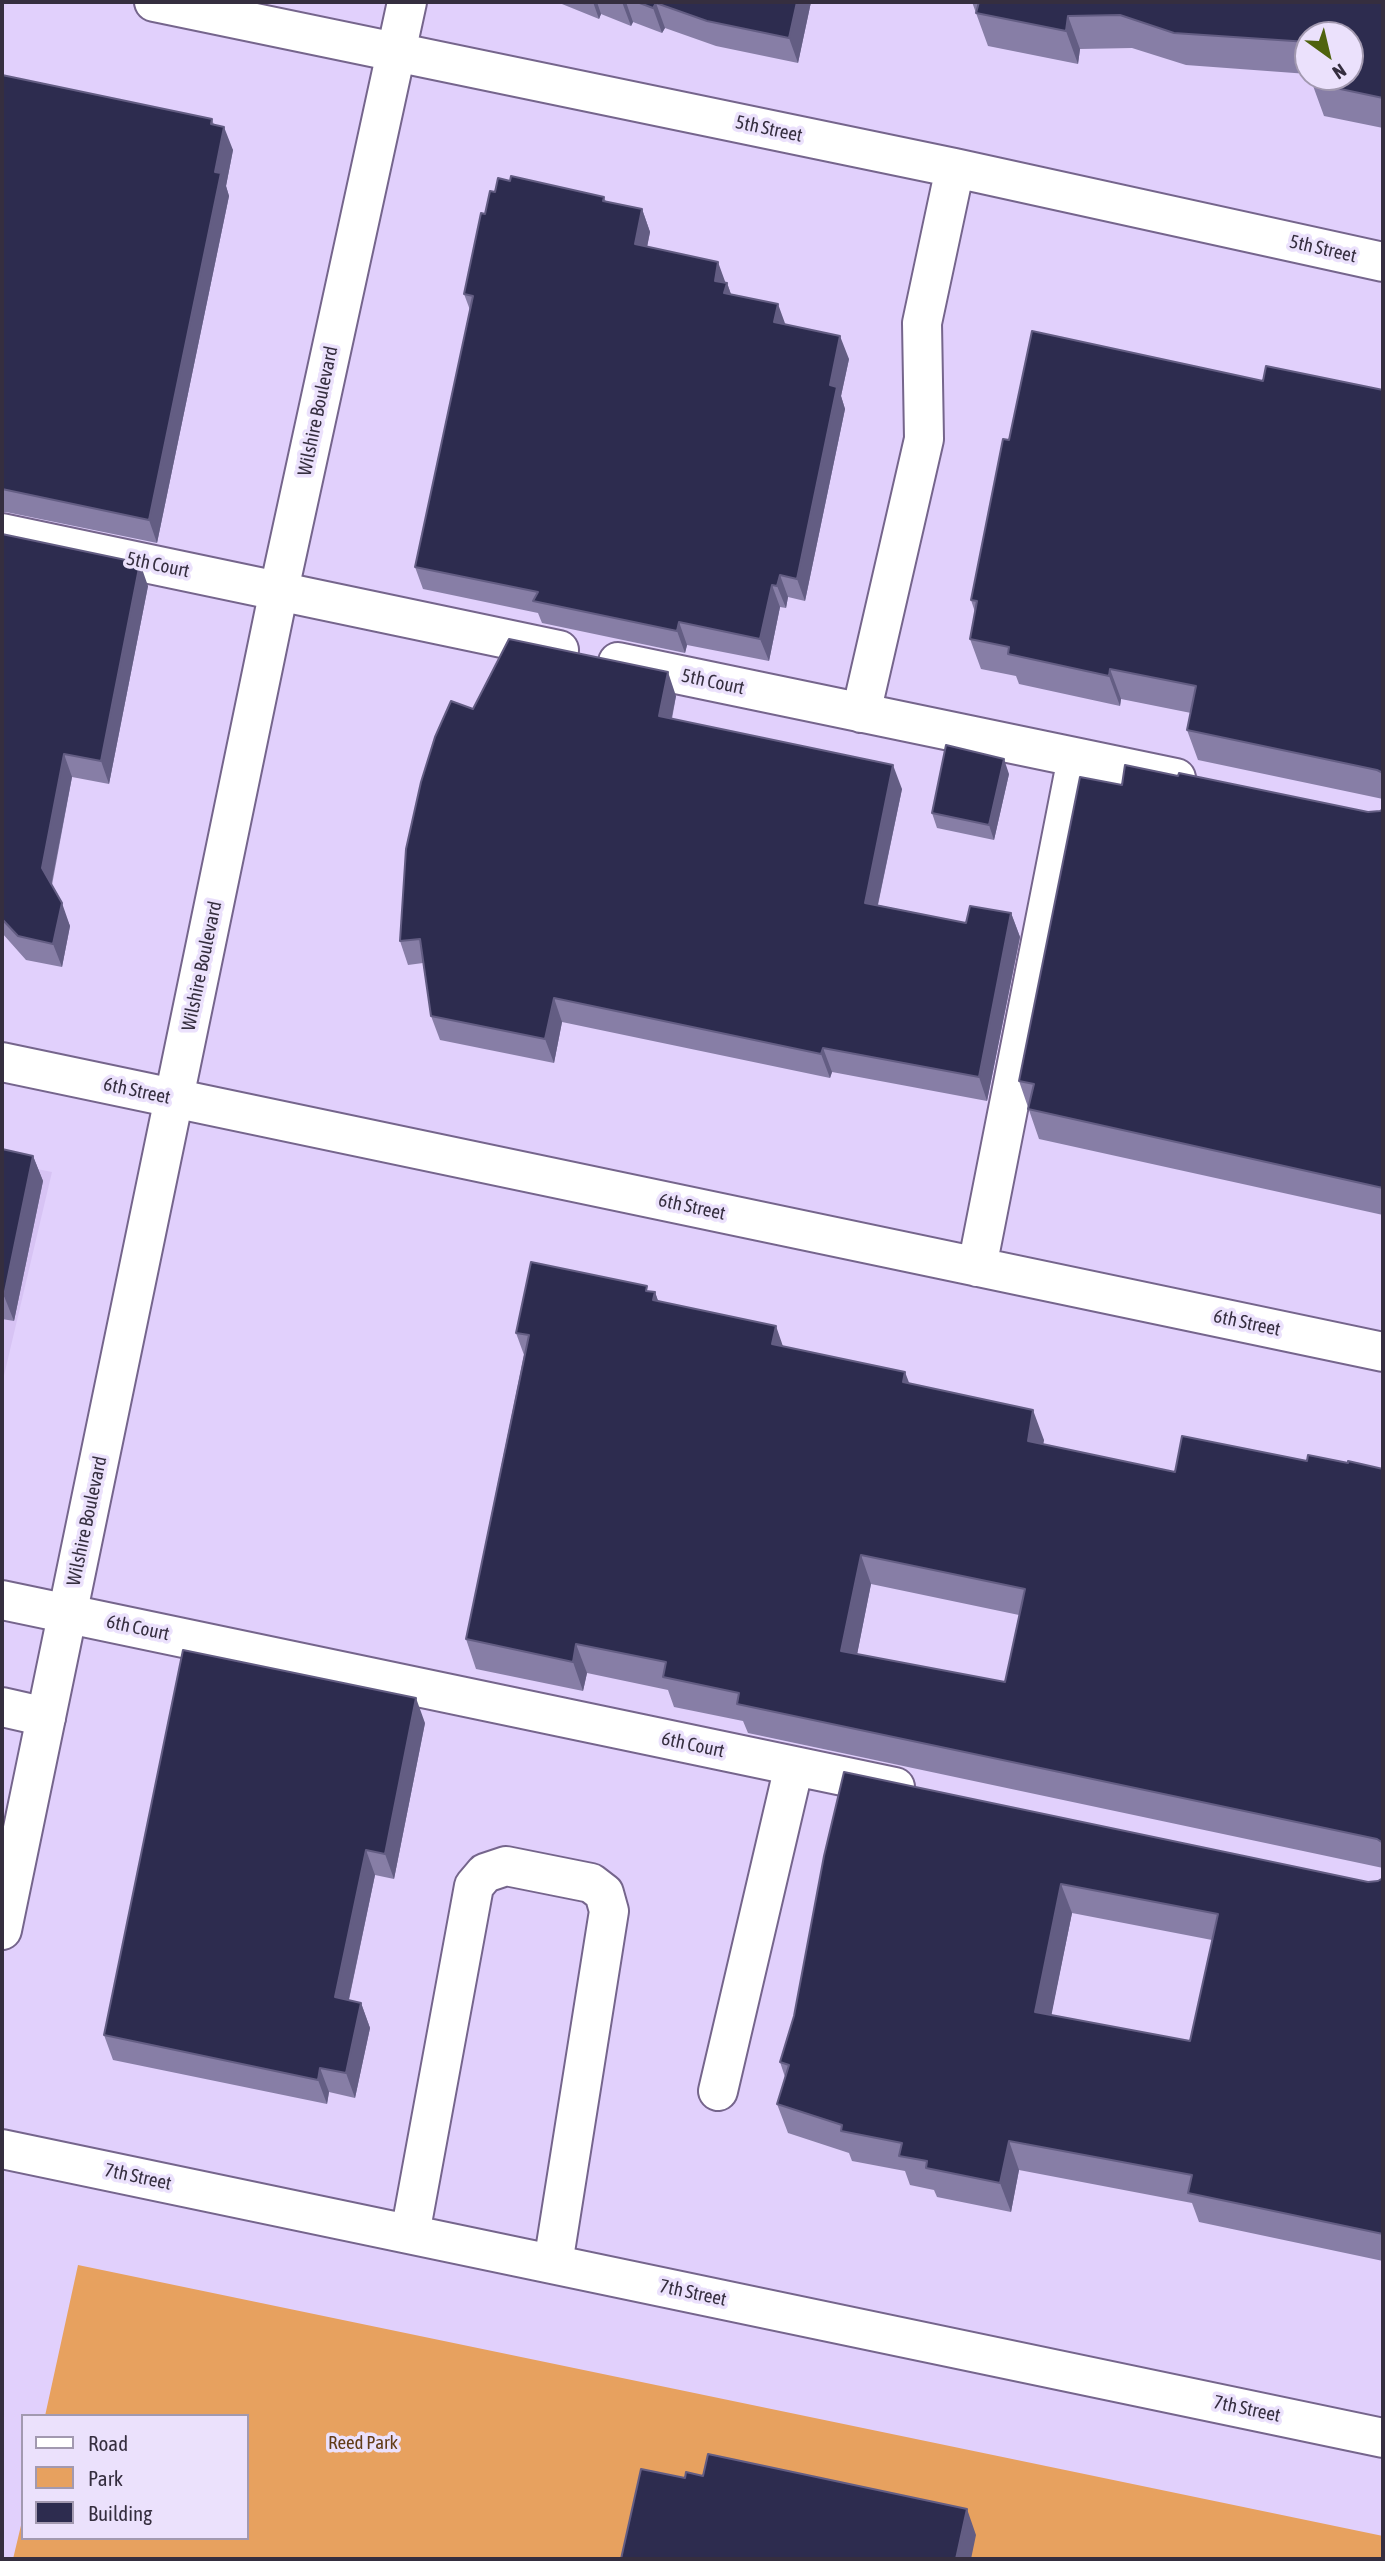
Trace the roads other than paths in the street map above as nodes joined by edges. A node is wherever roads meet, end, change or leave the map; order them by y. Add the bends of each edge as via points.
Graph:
1 (154, 2) edge
2 (407, 2) edge
3 (203, 7) edge
4 (397, 51) junction
5 (955, 168) junction
6 (1383, 262) edge
7 (2, 533) edge
8 (279, 590) junction
9 (861, 713) junction
10 (1077, 758) junction
11 (1210, 785) edge
12 (2, 1062) edge
13 (175, 1099) junction
14 (978, 1267) junction
15 (1383, 1352) edge
16 (2, 1600) edge
17 (67, 1614) junction
18 (2, 1707) edge
19 (46, 1717) junction
20 (794, 1766) junction
21 (928, 1794) edge
22 (2, 1930) edge
23 (718, 2091) dead end
24 (2, 2149) edge
25 (410, 2234) junction
26 (553, 2264) junction
27 (1383, 2438) edge

1 - 3 street, 5th Street
2 - 4 street, Wilshire Boulevard
3 - 4 street, 5th Street
4 - 5 street, 5th Street
4 - 8 street, Wilshire Boulevard
5 - 6 street, 5th Street
5 - 9 street via 922,323 924,439
7 - 8 street, 5th Court
8 - 9 street, 5th Court
8 - 13 street, Wilshire Boulevard
9 - 10 street, 5th Court
10 - 11 street, 5th Court
10 - 14 street
12 - 13 street, 6th Street
13 - 14 street, 6th Street
13 - 17 street, Wilshire Boulevard
14 - 15 street, 6th Street
16 - 17 street, 6th Court
17 - 19 street, Wilshire Boulevard
17 - 20 street, 6th Court
18 - 19 street
19 - 22 street, Wilshire Boulevard
20 - 21 street, 6th Court
20 - 23 street
24 - 25 street, 7th Street
25 - 26 street, 7th Street
25 - 26 street via 474,1886 485,1872 506,1867 591,1883 604,1893 609,1911
26 - 27 street, 7th Street

